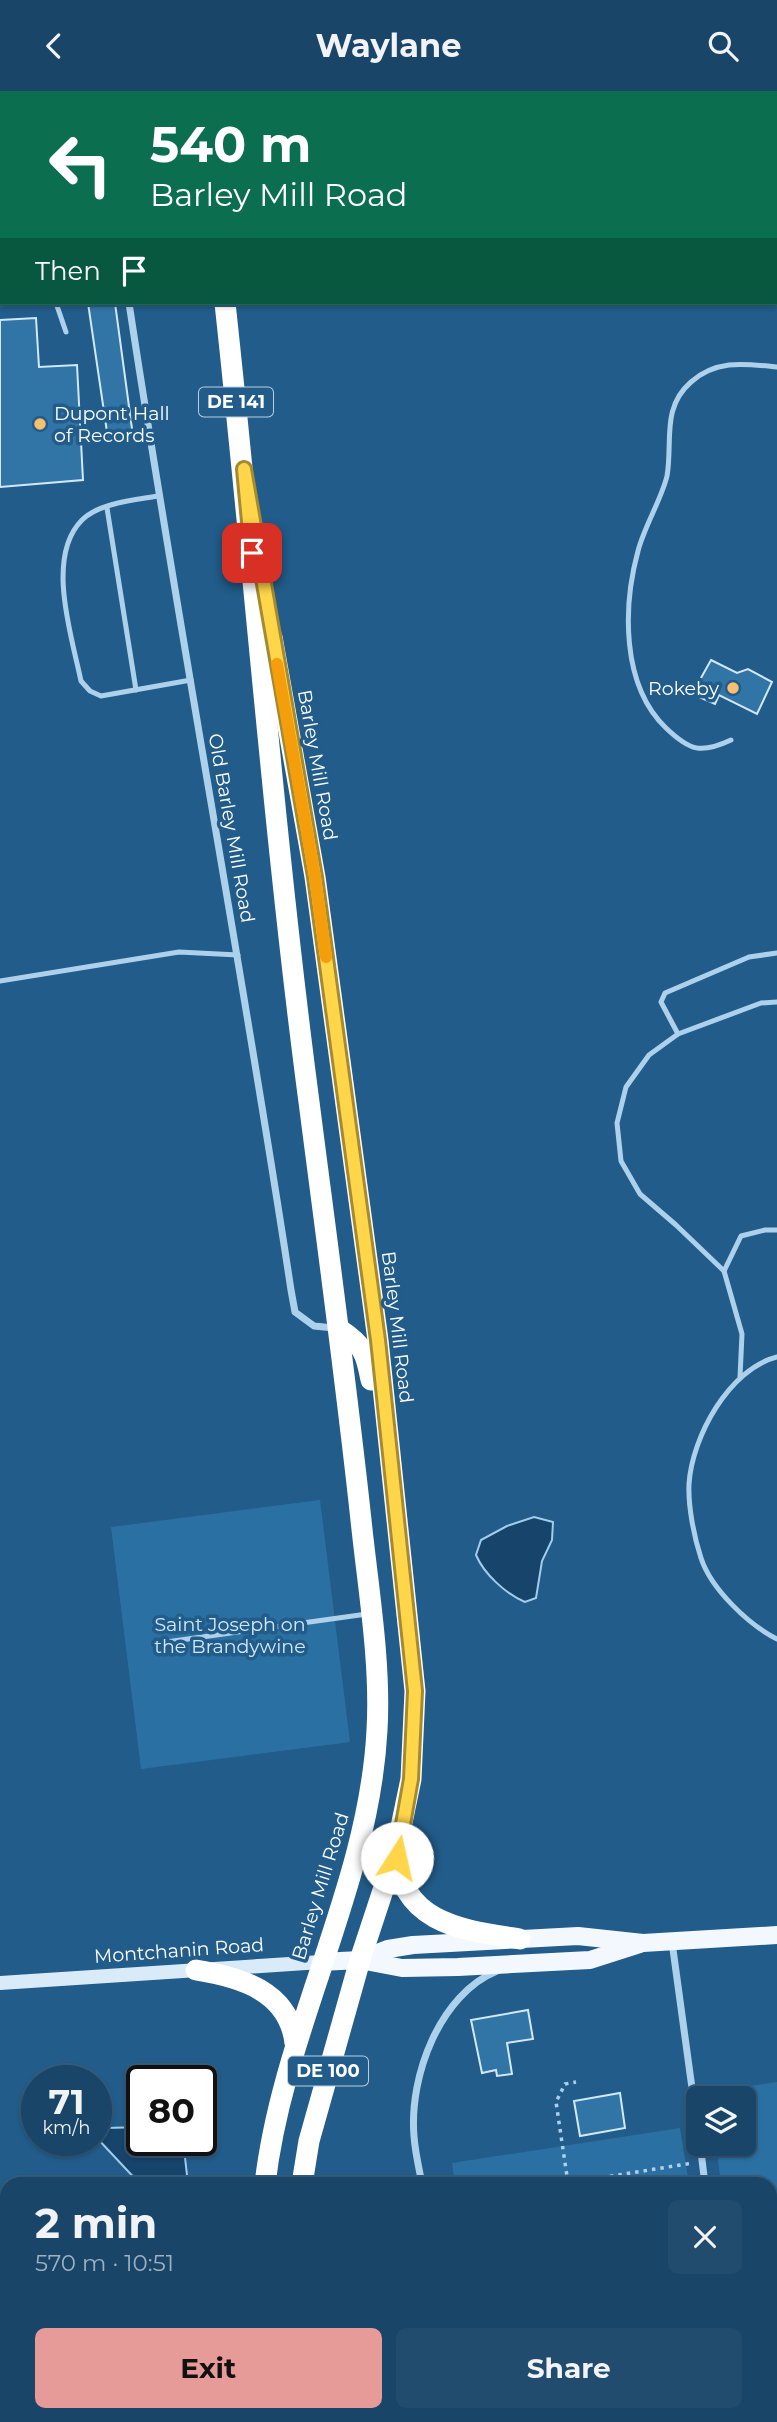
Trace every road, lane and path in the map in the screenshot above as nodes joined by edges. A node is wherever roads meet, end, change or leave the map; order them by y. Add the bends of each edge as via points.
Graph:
1 (56, 305) edge
2 (129, 305) edge
3 (225, 305) edge
4 (66, 333) dead end
5 (777, 367) edge
6 (244, 469) junction
7 (158, 496) junction
8 (107, 508) junction
9 (191, 680) junction
10 (136, 690) junction
11 (731, 740) dead end
12 (777, 953) edge
13 (238, 955) junction
14 (0, 981) edge
15 (777, 1002) edge
16 (678, 1034) junction
17 (777, 1230) edge
18 (724, 1271) junction
19 (339, 1329) junction
20 (777, 1357) edge
21 (740, 1377) junction
22 (402, 1562) junction
23 (370, 1613) junction
24 (777, 1639) edge
25 (159, 1643) dead end
26 (396, 1850) junction
27 (777, 1935) edge
28 (520, 1939) junction
29 (672, 1941) junction
30 (643, 1943) junction
31 (360, 1960) junction
32 (321, 1962) junction
33 (535, 1963) junction
34 (196, 1970) junction
35 (0, 1983) edge
36 (295, 2046) junction
37 (576, 2082) dead end
38 (692, 2086) edge
39 (701, 2156) edge
40 (702, 2161) junction
41 (266, 2177) edge
42 (304, 2177) edge
43 (421, 2177) edge
44 (567, 2177) edge
45 (609, 2177) edge
46 (704, 2177) edge

1 - 4 lane
2 - 7 street, Old Barley Mill Road
3 - 6 highway, Barley Mill Road / DE 141
5 - 11 lane via 740,363 714,367 680,394 668,427 666,478 632,578 632,659 650,707 659,721 693,748 710,750
6 - 19 highway, Barley Mill Road / DE 141 via 282,887
6 - 22 highway, Barley Mill Road / DE 141 via 315,877 378,1340
7 - 8 lane
7 - 9 street, Old Barley Mill Road
8 - 10 lane
8 - 10 lane via 81,520 65,545 62,585 81,681 101,696
9 - 10 lane
9 - 13 street, Old Barley Mill Road
12 - 16 lane via 749,957 665,993 661,1002
13 - 14 lane via 179,952
13 - 19 street, Old Barley Mill Road via 295,1312 314,1326
15 - 16 lane via 761,1003
16 - 18 lane via 649,1055 626,1087 617,1123 621,1161 640,1194
17 - 18 lane via 741,1236
18 - 21 lane via 743,1334
19 - 22 highway via 358,1341 366,1356 385,1505
19 - 23 highway, Barley Mill Road / DE 141
20 - 21 lane
21 - 24 lane via 714,1408 699,1445 689,1483 694,1523 701,1560 721,1591 755,1628
22 - 26 highway, Barley Mill Road / DE 141 via 415,1722 411,1779
23 - 25 lane
23 - 32 highway, Barley Mill Road / DE 141 via 378,1712 373,1779 357,1851
26 - 28 highway via 412,1897 430,1916 461,1929
26 - 31 highway, Barley Mill Road / DE 141
27 - 29 main road, Montchanin Road
28 - 30 main road, Montchanin Road via 578,1936
28 - 31 main road, Montchanin Road via 407,1946
29 - 30 main road, Montchanin Road
29 - 38 street
30 - 33 main road, Montchanin Road via 590,1959
31 - 32 main road, Montchanin Road
31 - 33 main road, Montchanin Road via 402,1968
31 - 42 highway, Barley Mill Road / DE 100 via 309,2141
32 - 34 main road, Montchanin Road
32 - 36 highway, Barley Mill Road / DE 141
33 - 43 street via 503,1968 478,1979 451,2004 441,2022 419,2077 416,2100 414,2134
34 - 35 main road, Montchanin Road
34 - 36 highway via 244,1981 270,1995 286,2014
36 - 41 highway, Barley Mill Road / DE 100
37 - 44 path via 565,2084 556,2102
39 - 40 street
40 - 45 path
40 - 46 street

